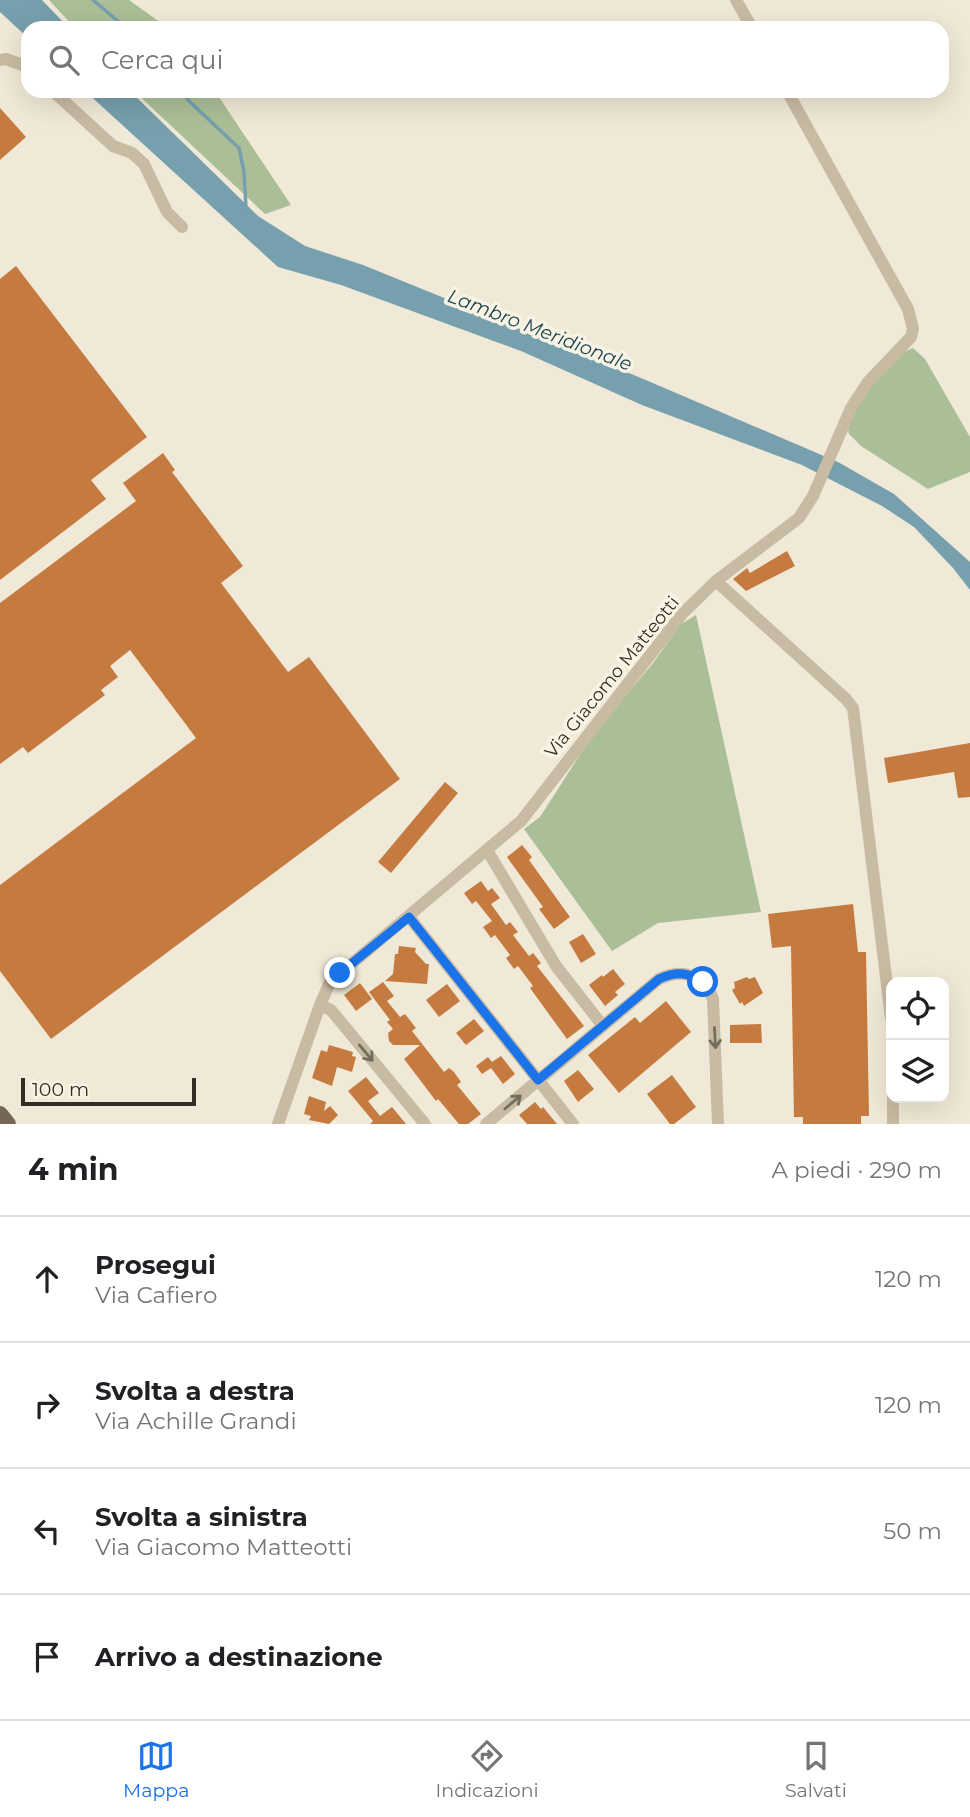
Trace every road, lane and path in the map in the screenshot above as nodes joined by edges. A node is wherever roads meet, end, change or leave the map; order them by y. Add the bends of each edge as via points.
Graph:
1 (736, 0) edge
2 (748, 21) edge
3 (0, 60) edge
4 (21, 64) edge
5 (61, 98) edge
6 (791, 98) edge
7 (182, 227) dead end
8 (716, 581) junction
9 (487, 850) junction
10 (409, 917) junction
11 (886, 977) edge
12 (320, 1005) junction
13 (603, 1026) junction
14 (538, 1080) junction
15 (893, 1103) edge
16 (0, 1114) edge
17 (8, 1124) edge
18 (278, 1124) edge
19 (425, 1124) edge
20 (486, 1124) edge
21 (573, 1124) edge
22 (718, 1124) edge
23 (893, 1124) edge

1 - 2 street
3 - 4 street
5 - 7 street via 113,146 144,164 167,212
6 - 8 street, Via Giacomo Matteotti via 908,309 911,337 868,382 851,408 813,496 799,517
8 - 9 street, Via Giacomo Matteotti via 682,614 521,821
8 - 11 street via 853,708
9 - 10 street, Via Giacomo Matteotti
9 - 13 street via 556,966
10 - 12 street, Via Giacomo Matteotti via 330,982
10 - 14 street
12 - 18 street, Via Giacomo Matteotti
12 -> 19 street via 331,1010
13 - 14 street
13 -> 22 street via 669,974 680,972 703,982 713,999
20 -> 14 street
14 - 21 street
15 - 23 street
16 - 17 main road

